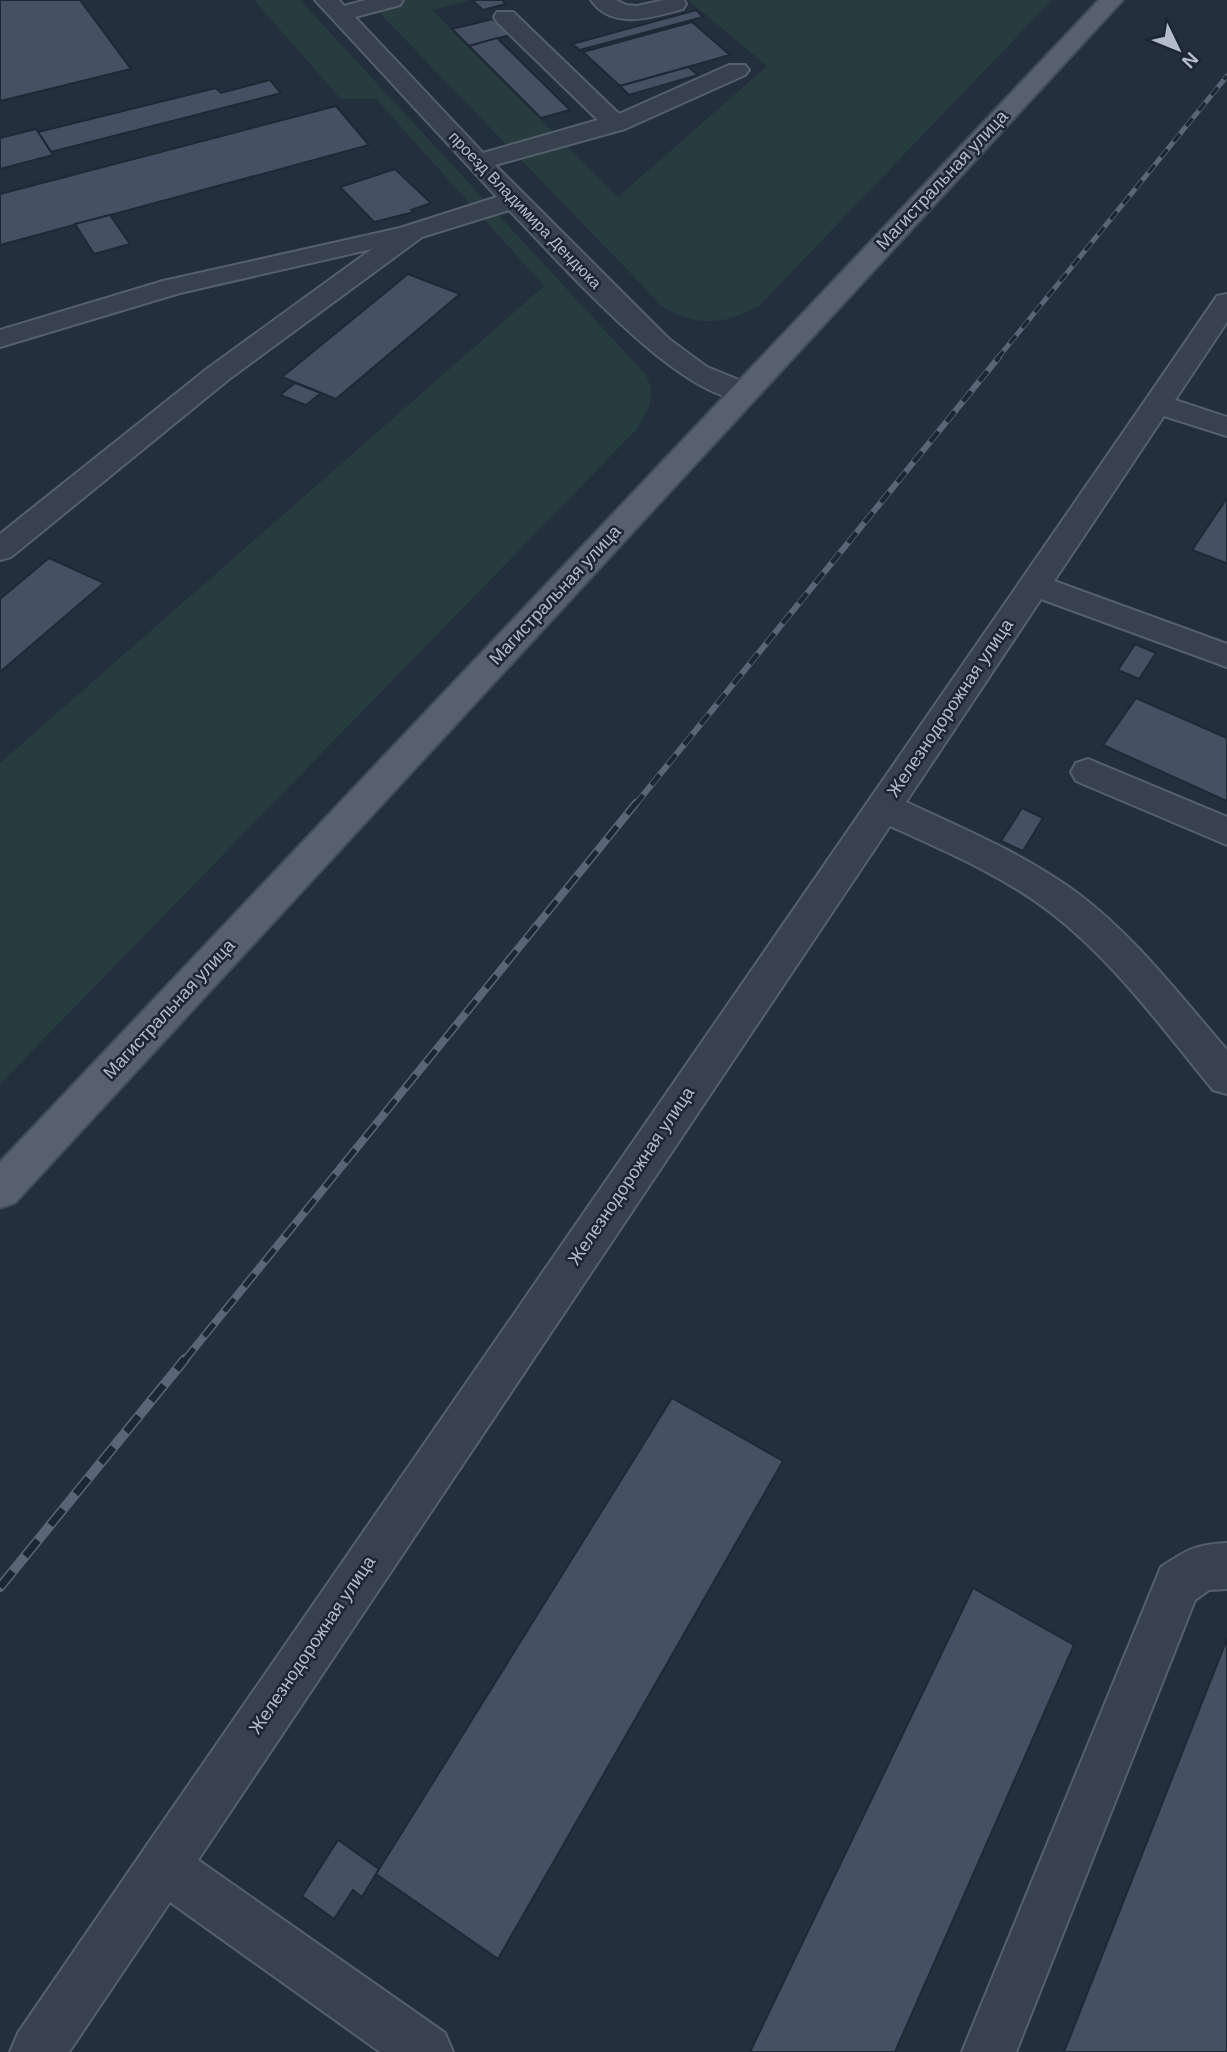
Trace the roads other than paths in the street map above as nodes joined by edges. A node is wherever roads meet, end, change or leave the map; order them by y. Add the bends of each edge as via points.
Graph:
1 (392, 0) edge
2 (602, 0) edge
3 (1112, 0) edge
4 (675, 4) dead end
5 (333, 7) edge
6 (505, 16) dead end
7 (737, 70) dead end
8 (616, 124) junction
9 (479, 162) junction
10 (514, 200) junction
11 (413, 231) junction
12 (1227, 302) edge
13 (0, 339) edge
14 (744, 391) junction
15 (1157, 404) junction
16 (1227, 427) edge
17 (0, 550) edge
18 (1034, 585) junction
19 (1227, 656) edge
20 (1088, 772) dead end
21 (883, 807) junction
22 (1227, 832) edge
23 (1227, 1078) edge
24 (0, 1191) edge
25 (1227, 1566) edge
26 (163, 1866) junction
27 (37, 2052) edge
28 (426, 2052) edge
29 (989, 2052) edge

1 - 5 street
2 - 4 street via 628,13
3 - 14 main road, Магистральная улица
5 - 9 street, проезд Владимира Дендюка
6 - 8 street
7 - 8 street
8 - 9 street
9 - 10 street, проезд Владимира Дендюка
10 - 11 street
10 - 14 street, проезд Владимира Дендюка via 659,345 697,373
11 - 13 street via 173,286
11 - 17 street via 218,374
12 - 15 street, Железнодорожная улица
14 - 24 main road, Магистральная улица
15 - 16 street
15 - 18 street, Железнодорожная улица
18 - 19 street
18 - 21 street, Железнодорожная улица
20 - 22 street
21 - 23 street via 990,859 1064,903 1119,953
21 - 26 street, Железнодорожная улица
25 - 29 street via 1202,1567 1178,1584
26 - 27 street, Железнодорожная улица
26 - 28 street

